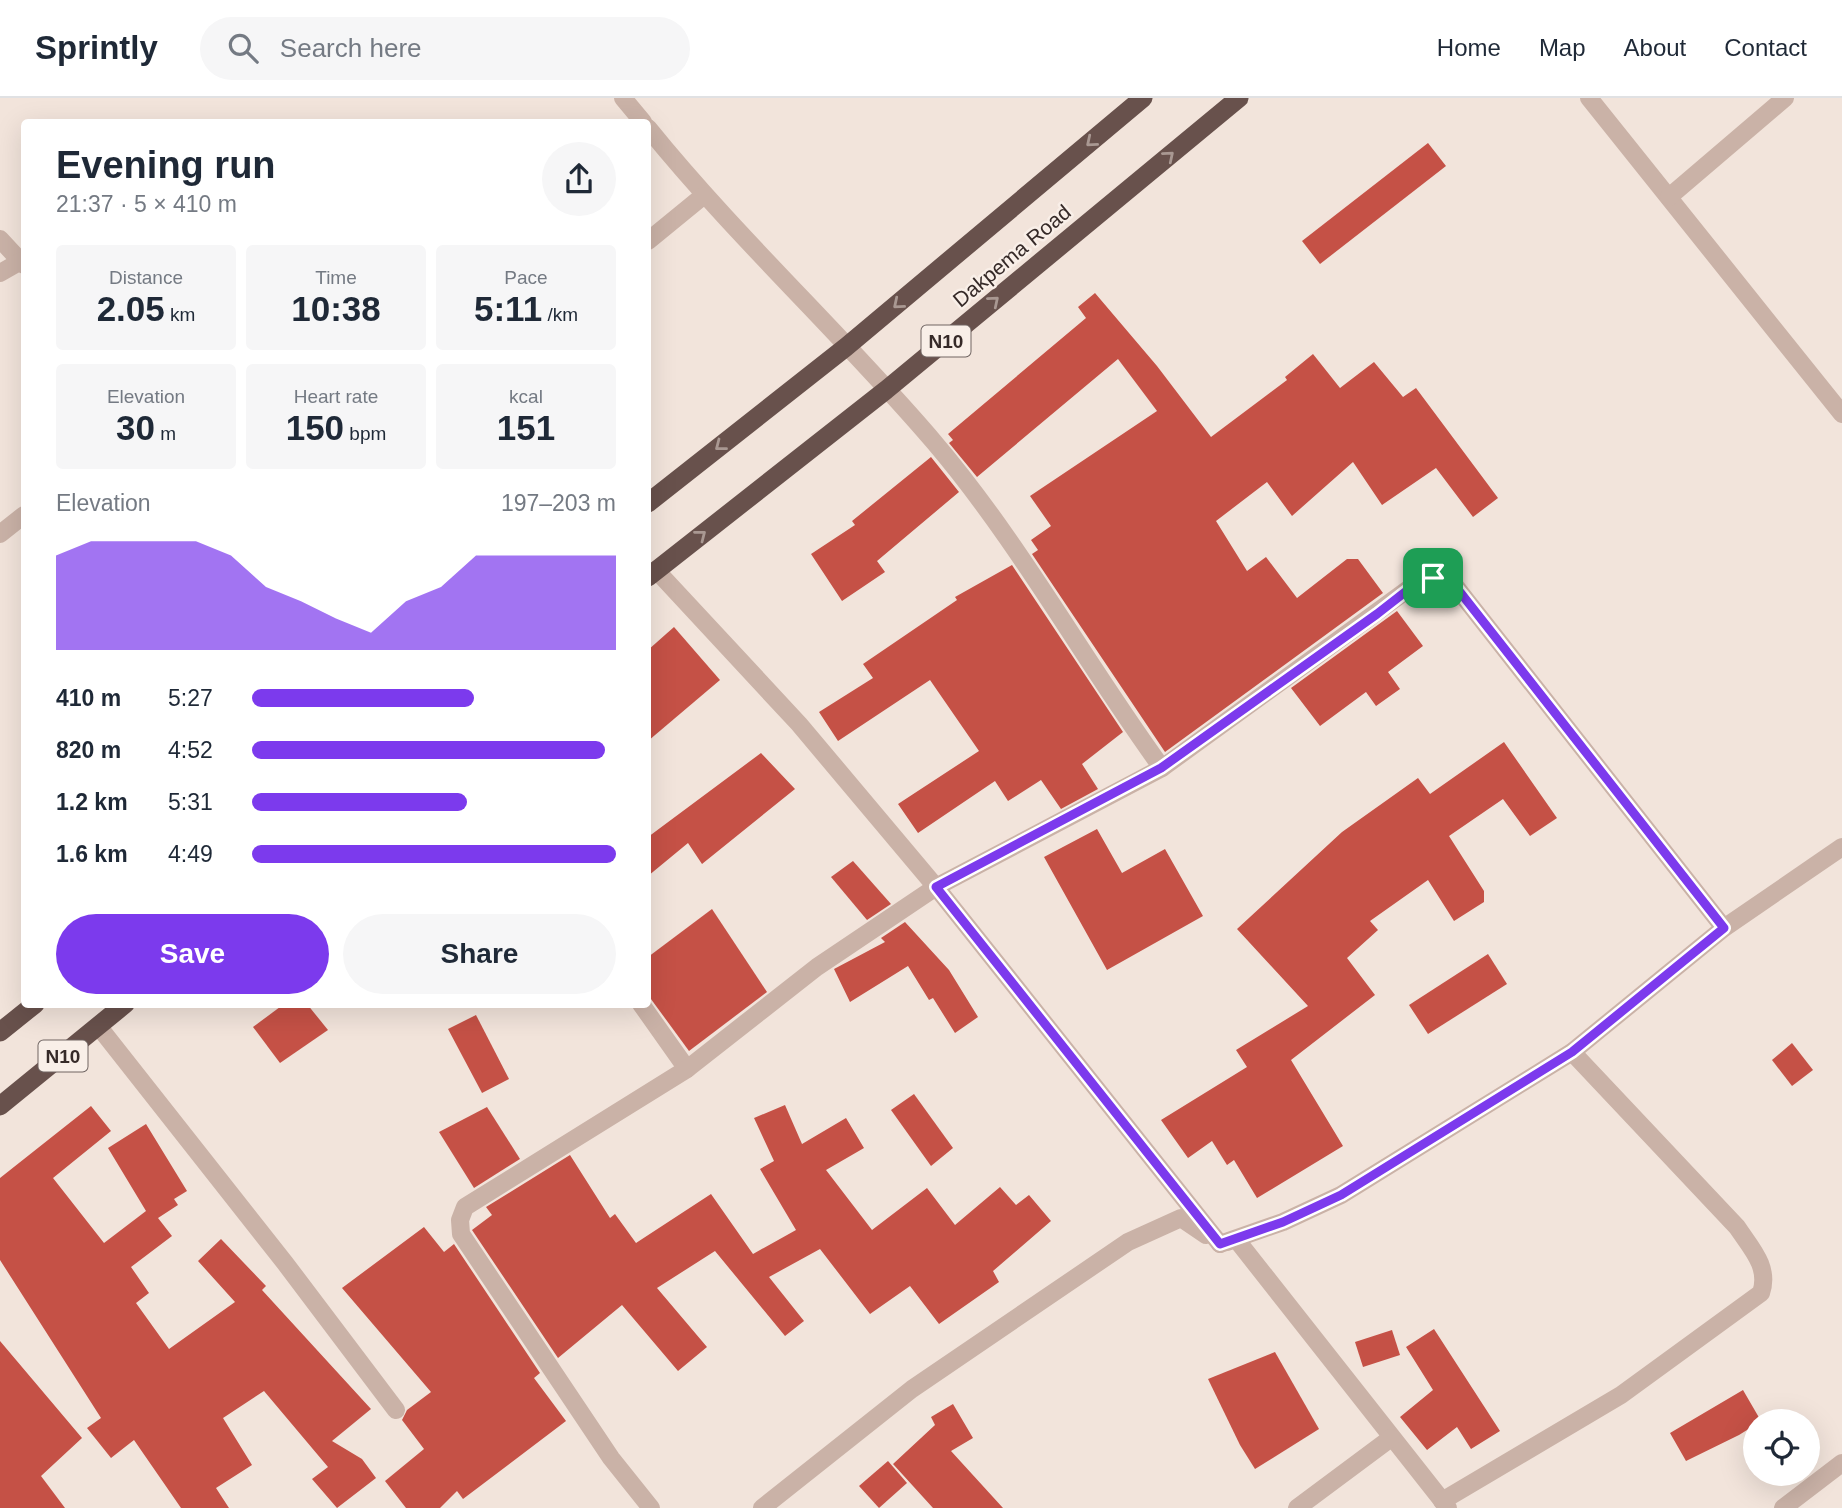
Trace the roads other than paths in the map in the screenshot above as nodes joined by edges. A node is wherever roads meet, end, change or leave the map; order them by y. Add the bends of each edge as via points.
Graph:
1 (623, 98) edge
2 (1143, 98) edge
3 (1239, 98) edge
4 (1589, 98) edge
5 (1785, 98) edge
6 (640, 119) edge
7 (651, 132) edge
8 (703, 196) junction
9 (1669, 197) junction
10 (0, 239) edge
11 (651, 239) edge
12 (21, 261) edge
13 (21, 264) edge
14 (0, 272) edge
15 (846, 348) junction
16 (886, 390) junction
17 (1842, 414) edge
18 (651, 501) edge
19 (21, 517) edge
20 (0, 534) edge
21 (652, 574) edge
22 (1161, 768) junction
23 (1842, 847) edge
24 (936, 887) junction
25 (1724, 928) junction
26 (30, 1008) edge
27 (120, 1008) edge
28 (644, 1008) edge
29 (99, 1027) junction
30 (0, 1032) edge
31 (1572, 1052) junction
32 (687, 1069) junction
33 (0, 1106) edge
34 (1220, 1244) junction
35 (396, 1410) dead end
36 (1391, 1438) junction
37 (1842, 1463) edge
38 (1445, 1505) edge
39 (651, 1508) edge
40 (762, 1508) edge
41 (1297, 1508) edge
42 (1783, 1508) edge

1 - 6 street
2 -> 15 highway, Dakpema Road
16 -> 3 highway, Dakpema Road / N10
4 - 9 street
5 - 9 street
7 - 8 street
8 - 11 street
8 - 15 street
9 - 17 street
10 - 12 street
13 - 14 street
15 - 16 street
15 -> 18 highway, Dakpema Road
21 -> 16 highway, Dakpema Road / N10
16 - 22 street via 934,442 1001,529
19 - 20 street
21 - 24 street via 799,724
22 - 24 street
22 - 25 street via 1418,582 1442,580 1456,587
23 - 25 street
24 - 32 street via 817,967
24 - 34 street
25 - 31 street
26 - 30 highway, N10
27 - 29 highway, N10
28 - 32 street
29 - 33 highway, N10
29 - 35 street
31 - 34 street via 1341,1195
31 - 38 street via 1737,1227 1759,1260 1765,1282 1761,1293 1621,1395
32 - 39 street via 473,1199 460,1220 461,1234 611,1458
34 - 36 street via 1236,1239
34 - 40 street via 1181,1218 1128,1242 912,1389
36 - 38 street
36 - 41 street
37 - 42 street

